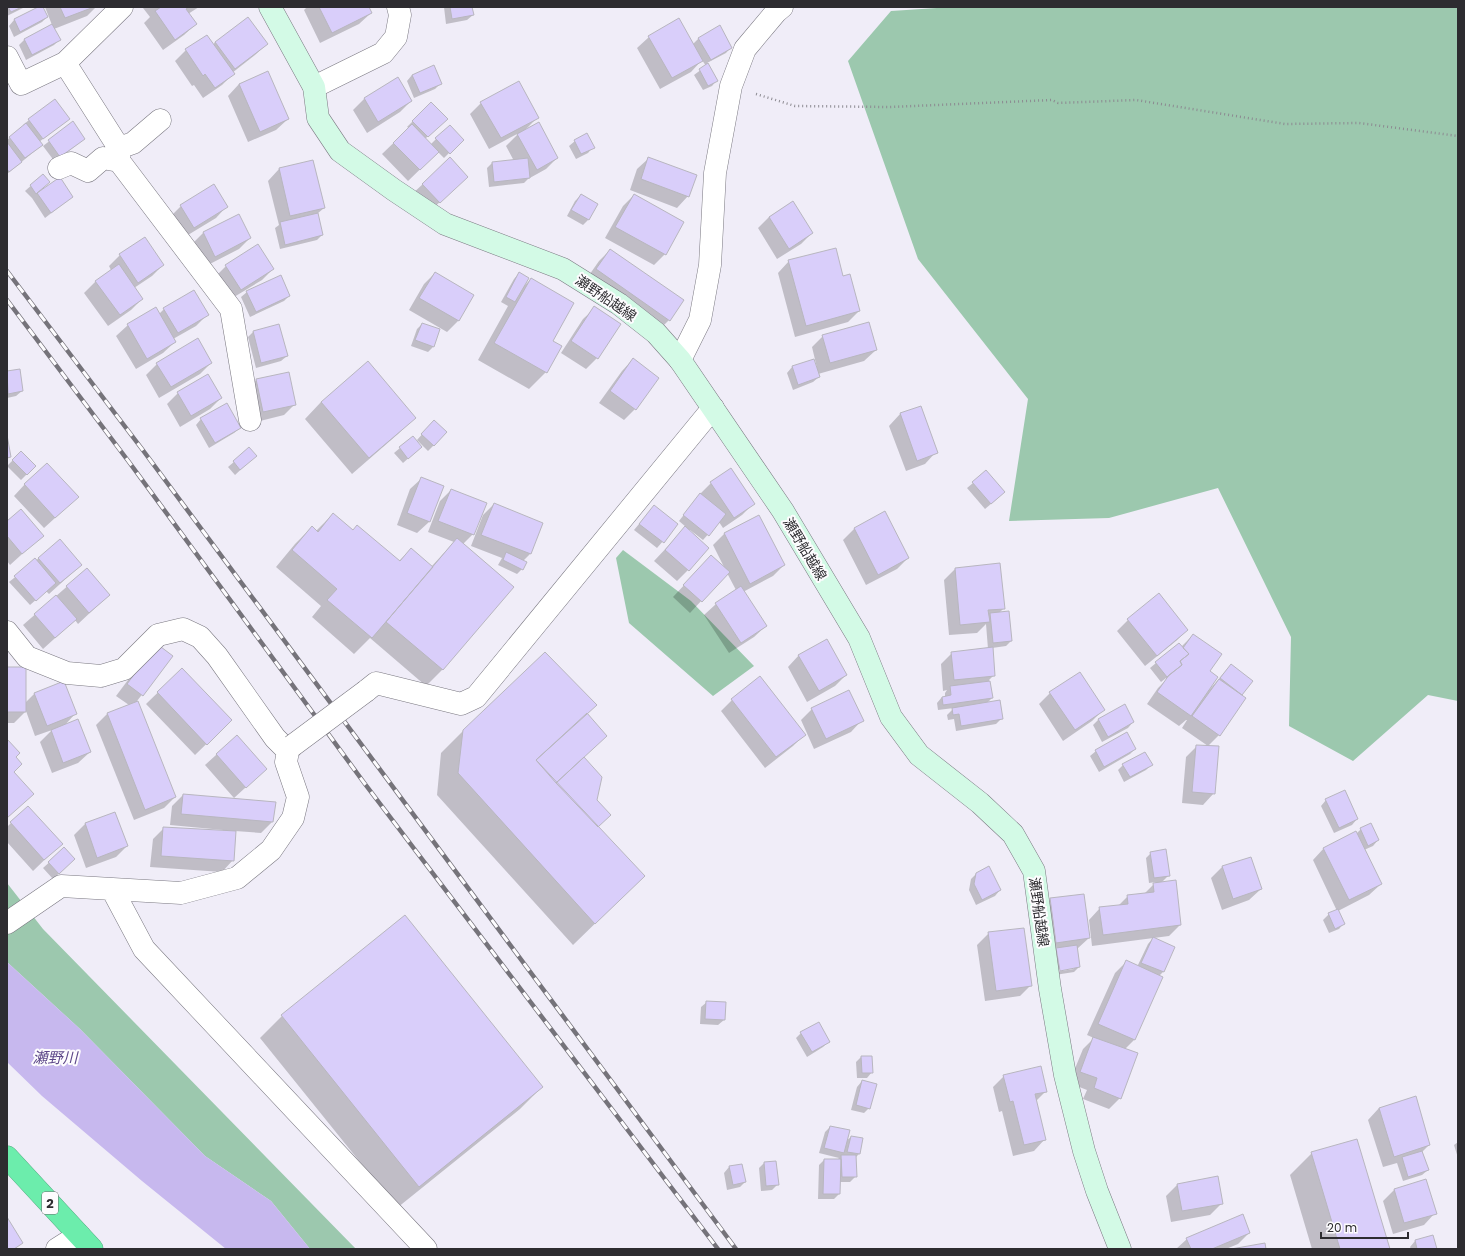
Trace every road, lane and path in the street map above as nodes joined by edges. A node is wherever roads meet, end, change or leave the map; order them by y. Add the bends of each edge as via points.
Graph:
1 (122, 7) edge
2 (270, 7) edge
3 (398, 7) edge
4 (782, 7) edge
5 (7, 57) edge
6 (65, 63) junction
7 (731, 86) junction
8 (314, 87) junction
9 (160, 120) dead end
10 (1458, 136) edge
11 (119, 154) junction
12 (59, 168) dead end
13 (680, 360) junction
14 (713, 408) junction
15 (250, 420) dead end
16 (7, 632) edge
17 (290, 748) junction
18 (112, 889) junction
19 (7, 923) edge
20 (7, 1157) edge
21 (86, 1242) edge
22 (57, 1249) edge
23 (426, 1249) edge
24 (1120, 1249) edge

1 - 6 street
2 - 8 main road, 瀬野船越線
3 - 8 street via 400,15 396,37 383,53
4 - 7 street via 745,49
5 - 6 street via 21,84
6 - 11 street
7 - 10 path via 795,106 890,107 1052,100 1058,103 1136,100 1285,124 1359,123
7 - 13 street via 715,173 710,265 700,320
8 - 13 main road, 瀬野船越線 via 318,118 340,151 445,224 563,269 619,304 656,333
9 - 11 street
11 - 12 street via 104,158 88,171 71,163
11 - 15 street via 231,309
13 - 14 main road, 瀬野船越線
14 - 17 street, bridge via 476,697 461,704 376,683
14 - 24 main road, 瀬野船越線 via 783,511 859,638 891,717 919,755 980,803 1013,834 1034,871 1064,1075 1084,1151
16 - 17 street via 27,657 67,673 101,676 124,669 158,635 183,629 200,637 217,656 275,738
17 - 18 street via 286,762 298,797 293,818 271,850 237,878 181,893
18 - 19 street via 61,886
18 - 23 street via 144,949
20 - 21 highway, 2
21 - 22 street

